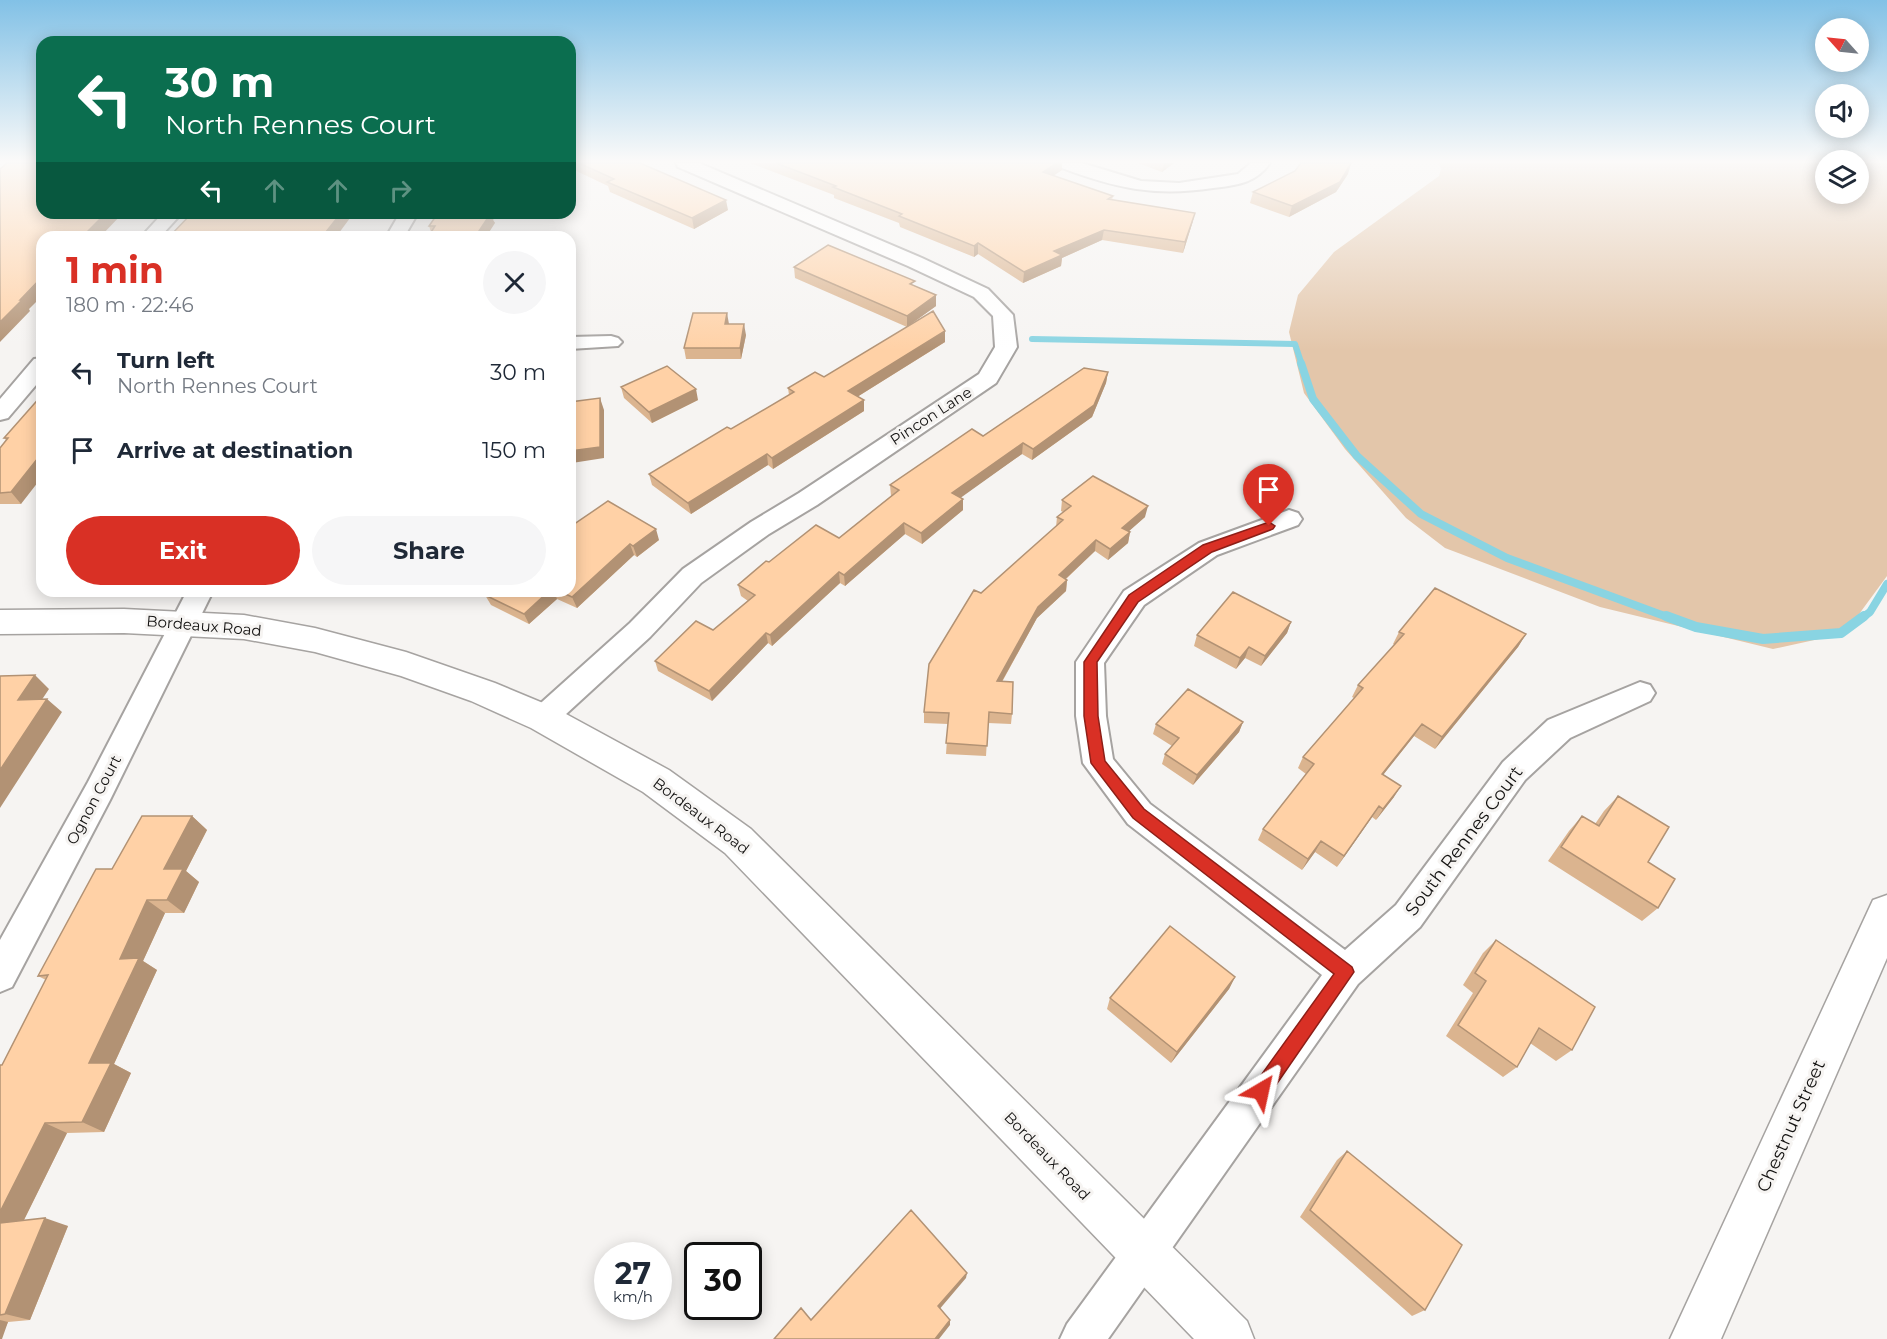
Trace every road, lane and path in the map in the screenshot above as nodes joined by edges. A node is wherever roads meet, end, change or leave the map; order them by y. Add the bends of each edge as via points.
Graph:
1 (830, 225) edge
2 (611, 342) dead end
3 (576, 343) edge
4 (36, 371) edge
5 (0, 413) edge
6 (1289, 519) dead end
7 (191, 607) edge
8 (0, 622) edge
9 (1640, 693) dead end
10 (543, 718) junction
11 (1887, 913) edge
12 (1346, 972) junction
13 (0, 975) edge
14 (1144, 1255) junction
15 (1082, 1339) edge
16 (1229, 1339) edge
17 (1695, 1339) edge

1 - 10 street, Pincon Lane via 981,293 1003,315 1006,347 988,378 692,576 640,630
2 - 3 street
4 - 5 street
6 - 12 street via 1208,549 1134,598 1090,662 1091,716 1098,763 1138,814
7 - 8 street, Bordeaux Road via 72,620
7 - 10 street, Bordeaux Road via 244,627 315,640 406,665
7 - 13 street, Ognon Court via 99,791
9 - 12 street, South Rennes Court via 1559,729 1514,771 1408,916
10 - 14 street, Bordeaux Road via 656,781 738,840
11 - 17 street, Chestnut Street
12 - 14 street, South Rennes Court
14 - 15 street, South Rennes Court
14 - 16 street, Bordeaux Road

